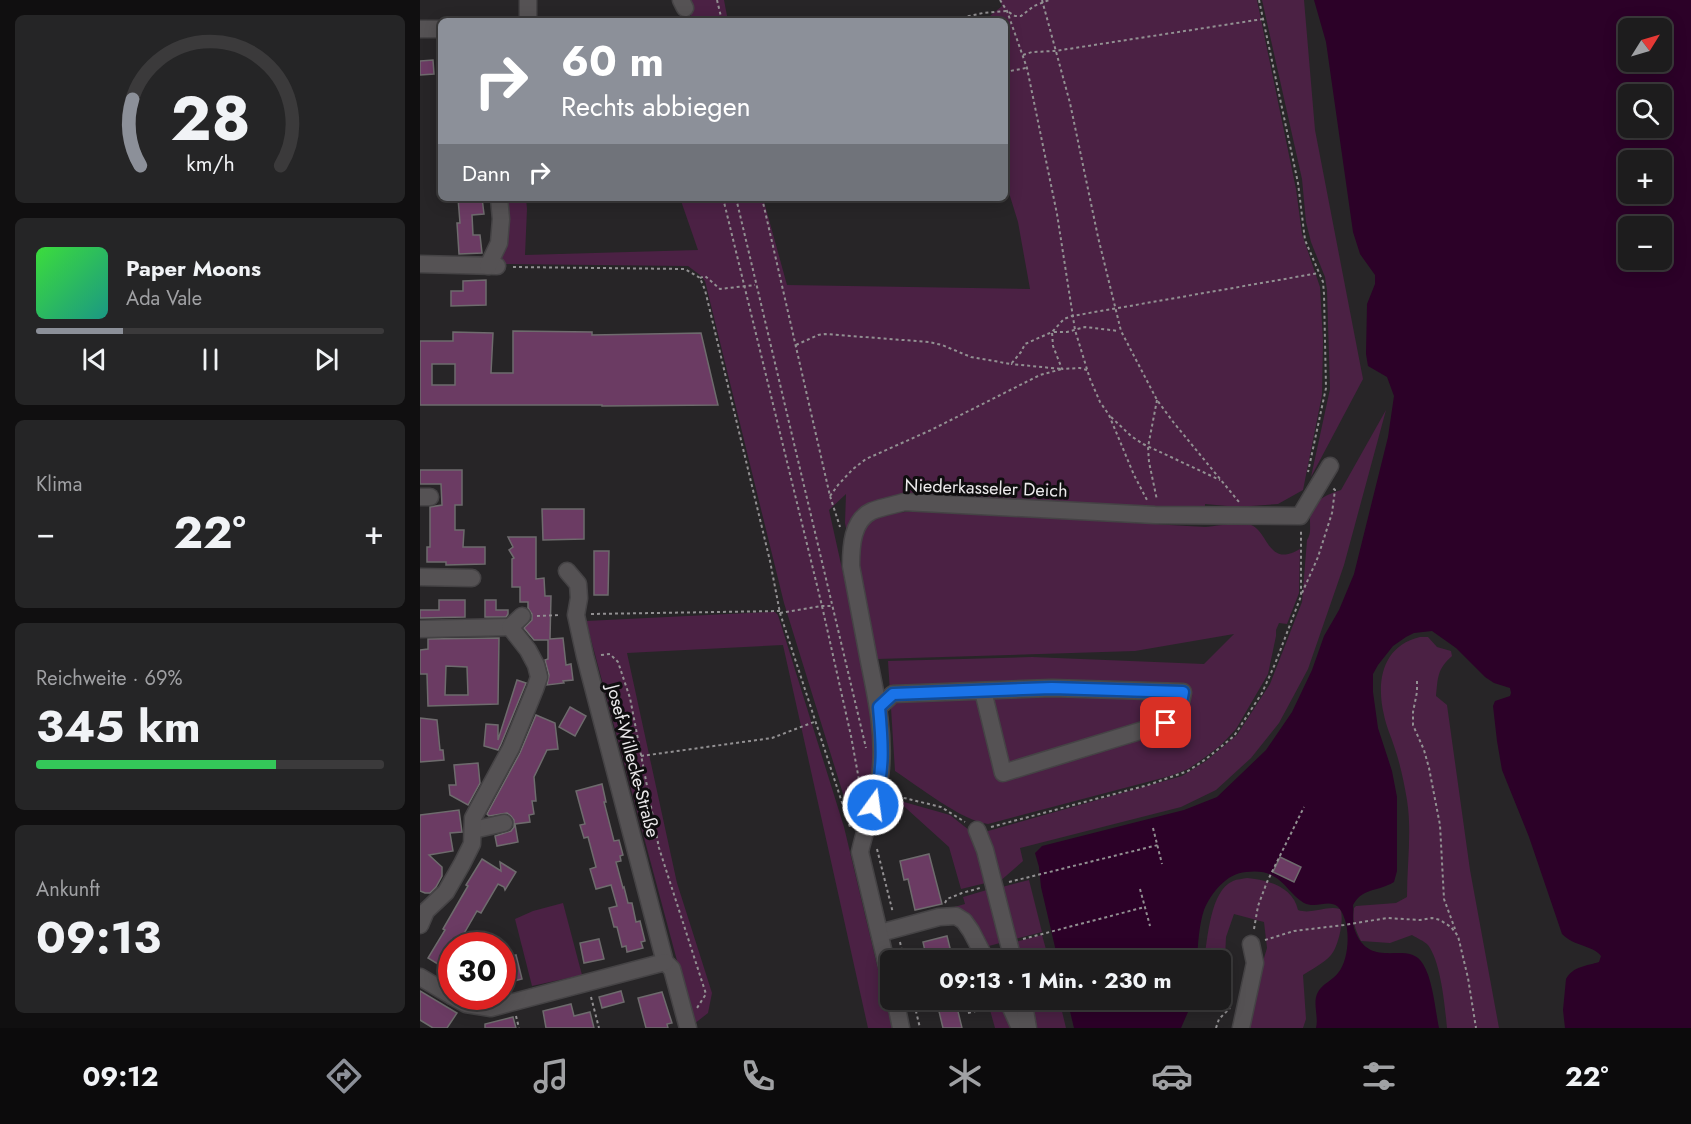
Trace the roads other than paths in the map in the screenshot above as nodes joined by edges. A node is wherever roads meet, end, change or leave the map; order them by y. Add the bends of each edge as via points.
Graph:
1 (528, 0) edge
2 (528, 18) edge
3 (420, 29) edge
4 (438, 29) edge
5 (499, 201) edge
6 (420, 264) edge
7 (1328, 469) road end
8 (567, 571) dead end
9 (420, 578) edge
10 (472, 578) dead end
11 (420, 629) edge
12 (983, 691) junction
13 (879, 707) junction
14 (504, 823) dead end
15 (473, 830) junction
16 (977, 830) road end
17 (422, 914) edge
18 (880, 933) junction
19 (1251, 944) road end
20 (884, 950) edge
21 (981, 950) edge
22 (1010, 950) edge
23 (665, 962) junction
24 (420, 977) edge
25 (438, 988) edge
26 (516, 1001) edge
27 (897, 1010) edge
28 (1012, 1010) edge
29 (1025, 1010) edge
30 (686, 1022) edge
31 (901, 1028) edge
32 (1020, 1028) edge
33 (1028, 1028) edge
34 (1241, 1028) edge

1 - 2 street
3 - 4 street
5 - 6 street via 499,243 493,266
7 - 13 street, Niederkasseler Deich via 1300,516 1155,515 904,502 870,512 857,525 851,545 851,566
8 - 23 street, Josef-Willecke-Straße via 578,584 576,615 585,656
9 - 10 street
11 - 15 street via 516,622 536,665 535,689 511,748 474,818
12 - 12 street via 1052,688 1183,692 1176,715 1166,723 1003,773
12 - 13 street via 893,694
13 - 18 street, Niederkasseler Deich via 881,766 870,793 860,852
14 - 15 street
15 - 17 street via 472,844 446,892
16 - 22 street
18 - 20 street, Niederkasseler Deich
18 - 21 street via 956,916 964,921
19 - 34 street via 1255,963
23 - 26 street
23 - 30 street, Josef-Willecke-Straße via 672,969
24 - 25 street
27 - 31 street
28 - 32 street
29 - 33 street

